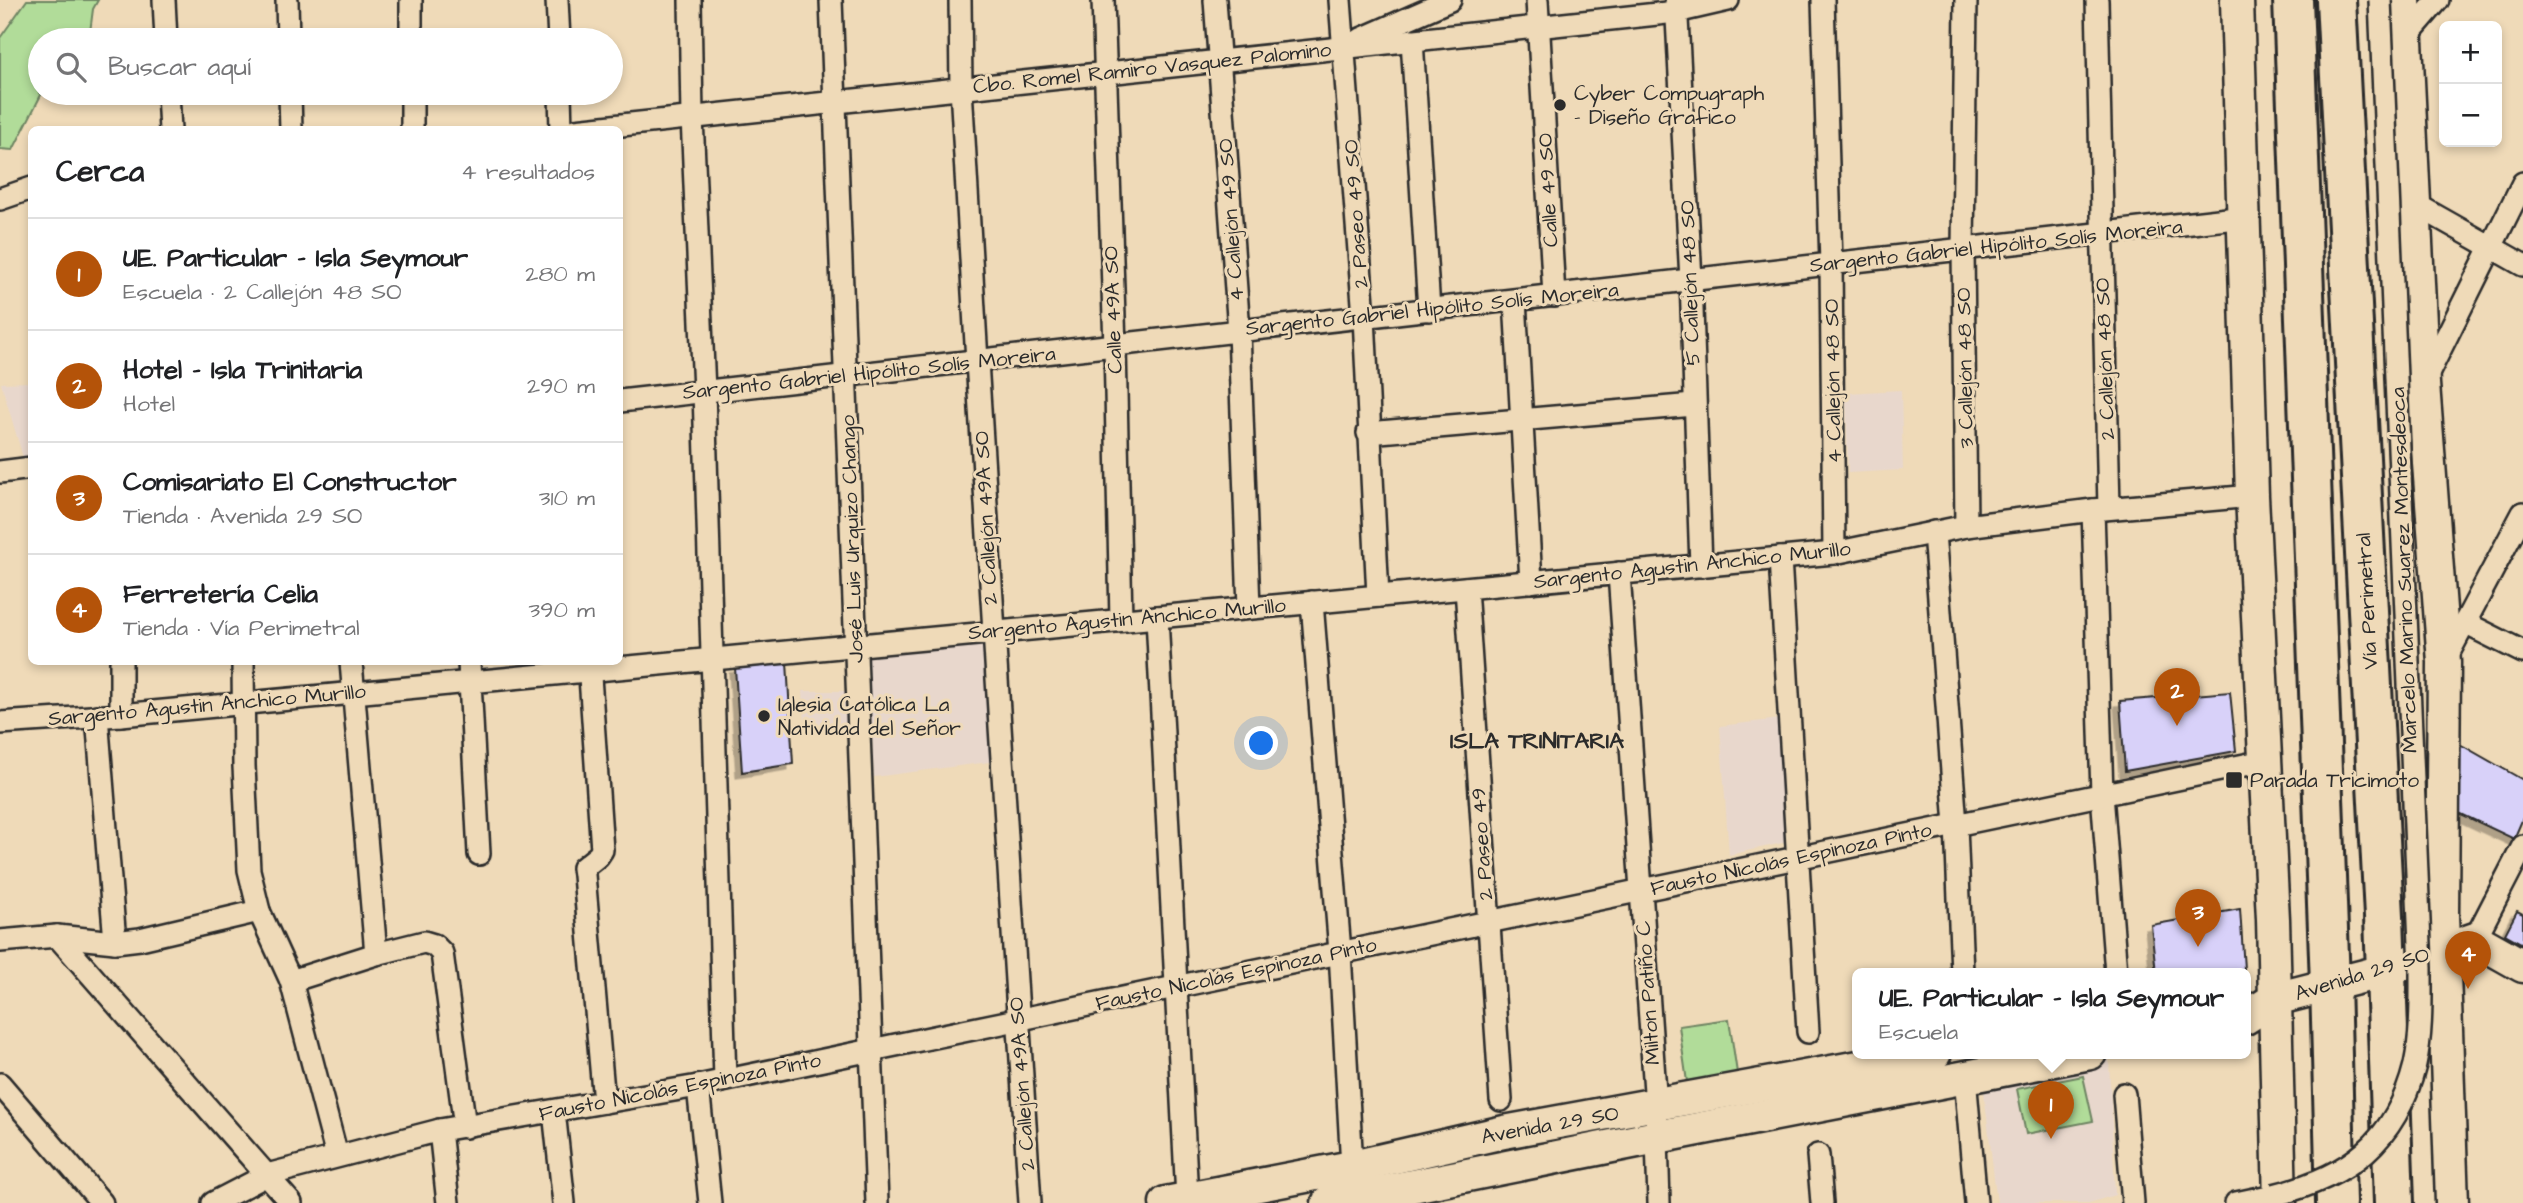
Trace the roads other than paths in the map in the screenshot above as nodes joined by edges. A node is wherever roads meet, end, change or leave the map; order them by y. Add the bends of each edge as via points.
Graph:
1 (164, 0) edge
2 (287, 0) edge
3 (411, 0) edge
4 (557, 0) edge
5 (690, 0) edge
6 (831, 0) edge
7 (960, 0) edge
8 (1103, 0) edge
9 (1216, 0) edge
10 (1340, 0) edge
11 (1450, 0) edge
12 (1537, 0) edge
13 (1728, 0) edge
14 (1823, 0) edge
15 (1966, 0) edge
16 (2097, 0) edge
17 (2237, 0) edge
18 (2293, 0) edge
19 (2336, 0) edge
20 (2380, 0) edge
21 (2404, 0) edge
22 (2438, 0) edge
23 (1676, 6) edge
24 (1539, 27) junction
25 (165, 28) edge
26 (288, 28) edge
27 (411, 28) edge
28 (558, 28) edge
29 (2407, 36) junction
30 (1412, 40) junction
31 (1343, 47) junction
32 (1219, 60) junction
33 (1104, 73) junction
34 (961, 88) junction
35 (833, 102) junction
36 (169, 105) edge
37 (291, 105) edge
38 (412, 105) edge
39 (561, 105) edge
40 (692, 117) junction
41 (170, 126) edge
42 (292, 126) edge
43 (412, 126) edge
44 (562, 126) edge
45 (611, 126) edge
46 (2523, 183) edge
47 (28, 189) edge
48 (0, 198) edge
49 (2415, 204) junction
50 (2245, 217) junction
51 (2101, 234) junction
52 (2490, 247) junction
53 (1963, 249) junction
54 (1831, 264) junction
55 (2523, 265) edge
56 (1691, 280) junction
57 (1554, 296) junction
58 (1515, 300) junction
59 (1429, 310) junction
60 (1364, 317) junction
61 (1239, 331) junction
62 (1115, 346) junction
63 (976, 361) junction
64 (847, 376) junction
65 (2423, 384) junction
66 (704, 391) junction
67 (623, 401) edge
68 (1694, 405) junction
69 (1520, 419) junction
70 (1368, 433) junction
71 (28, 468) edge
72 (0, 472) edge
73 (2252, 496) junction
74 (2101, 509) junction
75 (2523, 513) edge
76 (1966, 526) junction
77 (1934, 532) junction
78 (1835, 553) junction
79 (1780, 558) junction
80 (1701, 566) junction
81 (1619, 573) junction
82 (1531, 582) junction
83 (1466, 588) junction
84 (1378, 596) junction
85 (1311, 602) junction
86 (1249, 608) junction
87 (1157, 617) junction
88 (1121, 620) junction
89 (2465, 623) junction
90 (992, 632) junction
91 (855, 645) junction
92 (2523, 652) edge
93 (711, 659) junction
94 (2444, 662) junction
95 (623, 664) edge
96 (121, 665) edge
97 (243, 665) edge
98 (351, 665) edge
99 (589, 666) edge
100 (469, 671) edge
101 (352, 692) junction
102 (244, 703) junction
103 (121, 715) junction
104 (97, 716) junction
105 (0, 723) edge
106 (2264, 761) junction
107 (2102, 794) junction
108 (1956, 825) junction
109 (2523, 846) edge
110 (479, 854) dead end
111 (1798, 858) junction
112 (1640, 890) junction
113 (259, 911) junction
114 (1488, 922) junction
115 (57, 936) junction
116 (2475, 939) junction
117 (0, 941) edge
118 (115, 942) junction
119 (2443, 949) junction
120 (1340, 953) junction
121 (376, 954) junction
122 (2523, 966) edge
123 (1962, 968) edge
124 (2116, 968) edge
125 (2384, 971) junction
126 (290, 981) junction
127 (2330, 984) junction
128 (1177, 986) junction
129 (2260, 999) edge
130 (1018, 1020) junction
131 (1808, 1032) dead end
132 (872, 1050) junction
133 (1910, 1059) edge
134 (2059, 1059) edge
135 (1965, 1077) junction
136 (725, 1080) junction
137 (0, 1084) edge
138 (698, 1086) junction
139 (2124, 1094) dead end
140 (1501, 1100) dead end
141 (604, 1102) junction
142 (554, 1111) junction
143 (1656, 1121) junction
144 (465, 1127) junction
145 (440, 1130) junction
146 (1818, 1154) dead end
147 (337, 1156) junction
148 (1352, 1167) junction
149 (267, 1175) junction
150 (2277, 1199) edge
151 (1177, 1200) edge
152 (1345, 1201) edge
153 (102, 1203) edge
154 (214, 1203) edge
155 (291, 1203) edge
156 (447, 1203) edge
157 (564, 1203) edge
158 (710, 1203) edge
159 (877, 1203) edge
160 (1030, 1203) edge
161 (1659, 1203) edge
162 (1822, 1203) edge
163 (1976, 1203) edge
164 (2133, 1203) edge
165 (2236, 1203) edge
166 (2336, 1203) edge
167 (2394, 1203) edge
168 (2452, 1203) edge

1 - 25 street
2 - 26 street
3 - 27 street
4 - 28 street
5 - 40 street
6 - 35 street, José Luis Urquizo Chango
7 - 34 street, 2 Callejón 49A SO
8 - 33 street, Calle 49A SO
9 - 32 street, 4 Callejón 49 SO
10 - 31 street, 2 Paseo 49 SO
11 - 31 street
12 - 24 street, Calle 49 SO
13 - 23 street, Cbo. Romel Ramiro Vasquez Palomino
14 - 54 street, 4 Callejón 48 SO
15 - 53 street, 3 Callejón 48 SO
16 - 51 street, 2 Callejón 48 SO
17 - 50 street
18 - 127 highway
19 - 125 highway, Vía Perimetral
20 - 150 street, Marcelo Marino Suarez Montesdeoca, bridge via 2420,1020 2409,1085 2383,1133 2347,1168
21 - 29 street
22 - 29 street
23 - 24 street, Cbo. Romel Ramiro Vasquez Palomino
23 - 56 street, 5 Callejón 48 SO
24 - 30 street, Cbo. Romel Ramiro Vasquez Palomino
24 - 57 street, Calle 49 SO
29 - 49 street
30 - 31 street, Cbo. Romel Ramiro Vasquez Palomino
30 - 59 street
31 - 32 street, Cbo. Romel Ramiro Vasquez Palomino
31 - 60 street, 2 Paseo 49 SO
32 - 33 street, Cbo. Romel Ramiro Vasquez Palomino
32 - 61 street, 4 Callejón 49 SO
33 - 34 street, Cbo. Romel Ramiro Vasquez Palomino
33 - 62 street, Calle 49A SO
34 - 35 street, Cbo. Romel Ramiro Vasquez Palomino
34 - 63 street, 2 Callejón 49A SO
35 - 40 street, Cbo. Romel Ramiro Vasquez Palomino
35 - 64 street, José Luis Urquizo Chango
36 - 41 street
37 - 42 street
38 - 43 street
39 - 44 street
40 - 45 street, Cbo. Romel Ramiro Vasquez Palomino
40 - 66 street
46 - 52 street
47 - 48 street
49 - 52 street
49 - 65 street
50 - 51 street, Sargento Gabriel Hipólito Solís Moreira
50 - 73 street
51 - 53 street, Sargento Gabriel Hipólito Solís Moreira
51 - 74 street, 2 Callejón 48 SO
52 - 55 street
52 - 65 street
53 - 54 street, Sargento Gabriel Hipólito Solís Moreira
53 - 76 street, 3 Callejón 48 SO
54 - 56 street, Sargento Gabriel Hipólito Solís Moreira
54 - 78 street, 4 Callejón 48 SO
56 - 57 street, Sargento Gabriel Hipólito Solís Moreira
56 - 68 street, 5 Callejón 48 SO
57 - 58 street, Sargento Gabriel Hipólito Solís Moreira
58 - 59 street, Sargento Gabriel Hipólito Solís Moreira
58 - 69 street
59 - 60 street, Sargento Gabriel Hipólito Solís Moreira
60 - 61 street, Sargento Gabriel Hipólito Solís Moreira
60 - 70 street, 2 Paseo 49 SO
61 - 62 street, Sargento Gabriel Hipólito Solís Moreira
61 - 86 street, 4 Callejón 49 SO
62 - 63 street, Sargento Gabriel Hipólito Solís Moreira
62 - 88 street, Calle 49A SO
63 - 64 street, Sargento Gabriel Hipólito Solís Moreira
63 - 90 street, 2 Callejón 49A SO
64 - 66 street, Sargento Gabriel Hipólito Solís Moreira
64 - 91 street, José Luis Urquizo Chango
65 - 94 street
66 - 67 street, Sargento Gabriel Hipólito Solís Moreira
66 - 93 street
68 - 69 street
68 - 80 street, 5 Callejón 48 SO
69 - 70 street
69 - 82 street
70 - 84 street, 2 Paseo 49 SO
71 - 72 street
73 - 74 street, Sargento Agustin Anchico Murillo
73 - 106 street
74 - 76 street, Sargento Agustin Anchico Murillo
74 - 107 street, 2 Callejón 48 SO
75 - 89 street
76 - 77 street, Sargento Agustin Anchico Murillo
77 - 78 street, Sargento Agustin Anchico Murillo
77 - 108 street
78 - 79 street, Sargento Agustin Anchico Murillo
79 - 80 street, Sargento Agustin Anchico Murillo
79 - 111 street
80 - 81 street, Sargento Agustin Anchico Murillo
81 - 82 street, Sargento Agustin Anchico Murillo
81 - 112 street, Milton Patiño C
82 - 83 street, Sargento Agustin Anchico Murillo
83 - 84 street, Sargento Agustin Anchico Murillo
83 - 114 street, 2 Paseo 49
84 - 85 street, Sargento Agustin Anchico Murillo
85 - 86 street, Sargento Agustin Anchico Murillo
85 - 120 street
86 - 87 street, Sargento Agustin Anchico Murillo
87 - 88 street, Sargento Agustin Anchico Murillo
87 - 128 street
88 - 90 street, Sargento Agustin Anchico Murillo
89 - 92 street
89 - 94 street
90 - 91 street, Sargento Agustin Anchico Murillo
90 - 130 street, 2 Callejón 49A SO
91 - 93 street, Sargento Agustin Anchico Murillo
91 - 132 street, José Luis Urquizo Chango
93 - 95 street, Sargento Agustin Anchico Murillo
93 - 136 street
94 - 119 street
96 - 103 street
97 - 102 street
98 - 101 street
99 - 100 street, Sargento Agustin Anchico Murillo
99 - 141 street via 602,850 583,868
100 - 101 street, Sargento Agustin Anchico Murillo
100 - 110 street
101 - 102 street, Sargento Agustin Anchico Murillo
101 - 121 street
102 - 103 street, Sargento Agustin Anchico Murillo
102 - 113 street via 249,870
103 - 104 street, Sargento Agustin Anchico Murillo
104 - 105 street, Sargento Agustin Anchico Murillo
104 - 118 street
106 - 107 street, Fausto Nicolás Espinoza Pinto
106 - 129 street via 2273,919
107 - 108 street, Fausto Nicolás Espinoza Pinto
107 - 124 street, 2 Callejón 48 SO
108 - 111 street, Fausto Nicolás Espinoza Pinto
108 - 123 street
109 - 116 street
111 - 112 street, Fausto Nicolás Espinoza Pinto
111 - 131 street
112 - 114 street, Fausto Nicolás Espinoza Pinto
112 - 143 street, Milton Patiño C
113 - 118 street
113 - 126 street
114 - 120 street, Fausto Nicolás Espinoza Pinto
114 - 140 street, 2 Paseo 49
115 - 117 street
115 - 118 street
115 - 149 street
116 - 119 street, Avenida 29 SO
116 - 122 street
119 - 125 street, Avenida 29 SO
119 - 168 street
120 - 128 street, Fausto Nicolás Espinoza Pinto
120 - 148 street
121 - 126 street
121 - 144 street via 424,942 442,953
125 - 127 street, Avenida 29 SO
125 - 167 highway, Vía Perimetral
126 - 147 street
127 - 129 street, Avenida 29 SO
127 - 166 highway
128 - 130 street, Fausto Nicolás Espinoza Pinto
128 - 151 street
129 - 150 street
130 - 132 street, Fausto Nicolás Espinoza Pinto
130 - 160 street, 2 Callejón 49A SO
132 - 136 street, Fausto Nicolás Espinoza Pinto
132 - 159 street, José Luis Urquizo Chango
133 - 143 street, Avenida 29 SO
134 - 135 street, Avenida 29 SO
135 - 143 street, Avenida 29 SO
135 - 163 street
136 - 138 street, Fausto Nicolás Espinoza Pinto
137 - 153 street
138 - 141 street, Fausto Nicolás Espinoza Pinto
138 - 158 street
139 - 164 street
141 - 142 street, Fausto Nicolás Espinoza Pinto
142 - 144 street, Fausto Nicolás Espinoza Pinto
142 - 157 street
143 - 148 street, Avenida 29 SO via 1504,1132
143 - 152 street, Avenida 29 SO
143 - 161 street, Milton Patiño C
144 - 145 street, Fausto Nicolás Espinoza Pinto
145 - 147 street, Fausto Nicolás Espinoza Pinto
145 - 156 street
146 - 162 street
147 - 149 street, Fausto Nicolás Espinoza Pinto
148 - 151 street, Avenida 29 SO
149 - 154 street, Fausto Nicolás Espinoza Pinto
149 - 155 street
150 - 165 street, Marcelo Marino Suarez Montesdeoca

